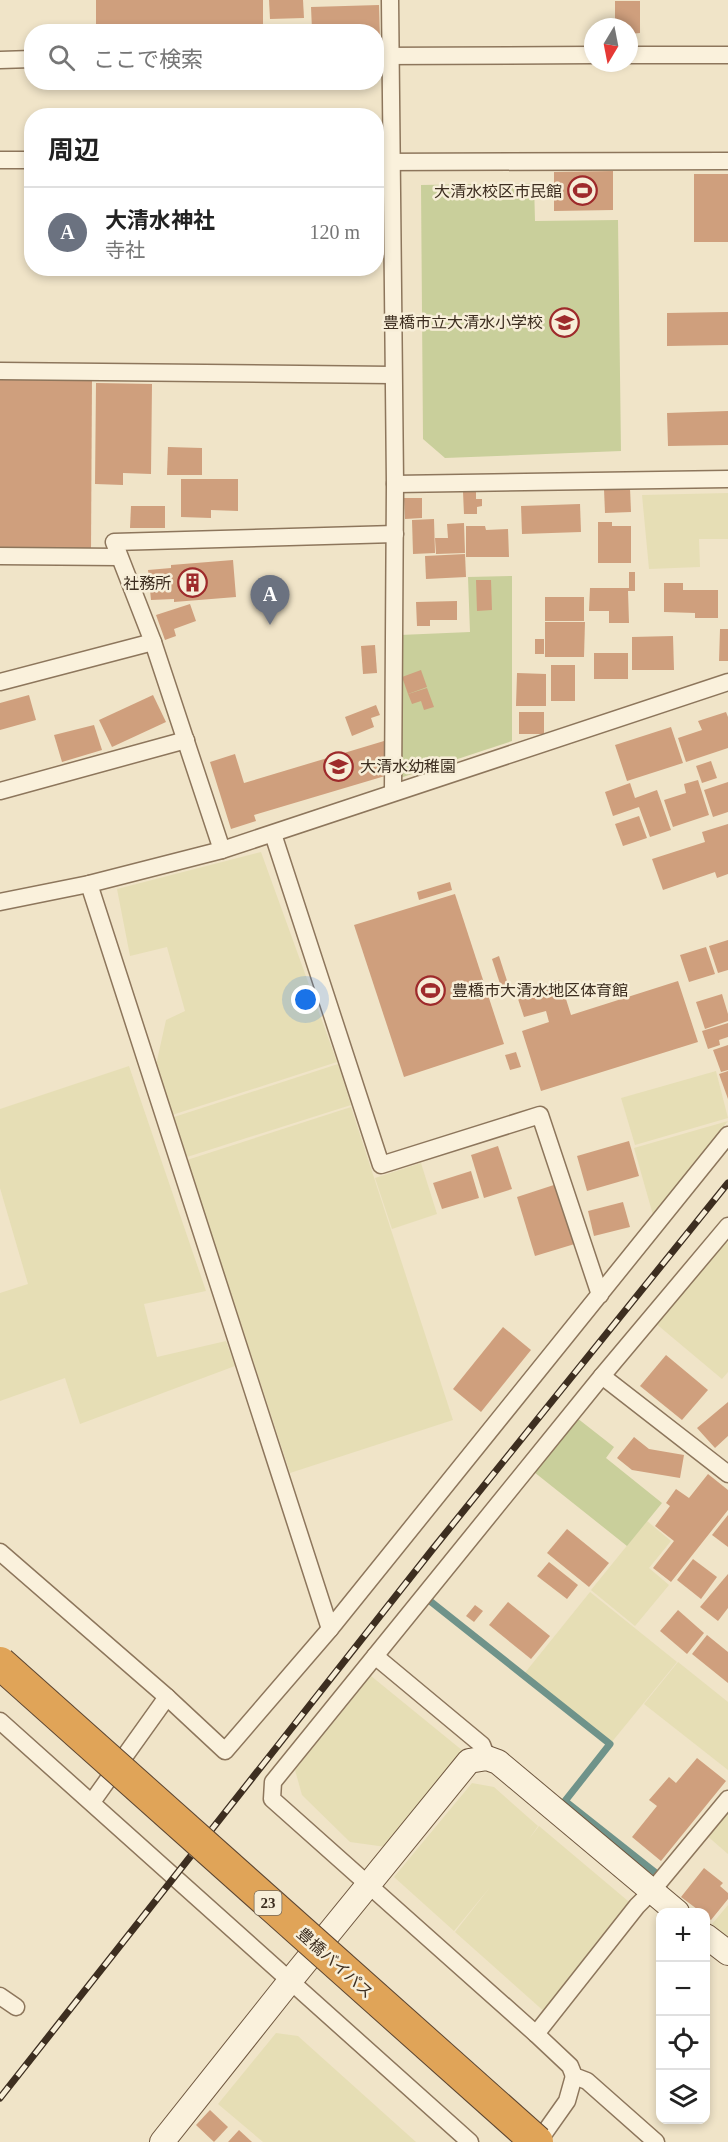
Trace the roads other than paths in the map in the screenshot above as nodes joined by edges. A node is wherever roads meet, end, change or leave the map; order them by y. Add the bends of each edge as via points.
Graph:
1 (390, 0) edge
2 (384, 48) edge
3 (584, 55) edge
4 (638, 55) edge
5 (728, 55) edge
6 (384, 56) edge
7 (0, 60) edge
8 (24, 60) edge
9 (383, 90) edge
10 (383, 108) edge
11 (0, 160) edge
12 (24, 160) edge
13 (728, 161) edge
14 (384, 162) edge
15 (0, 371) edge
16 (392, 375) junction
17 (728, 479) edge
18 (395, 484) junction
19 (395, 534) junction
20 (0, 556) edge
21 (119, 557) junction
22 (153, 642) junction
23 (0, 682) edge
24 (728, 682) edge
25 (186, 740) junction
26 (0, 790) edge
27 (393, 792) junction
28 (273, 834) junction
29 (222, 850) junction
30 (89, 884) junction
31 (0, 902) edge
32 (728, 1135) edge
33 (728, 1226) edge
34 (600, 1295) junction
35 (602, 1376) junction
36 (728, 1474) edge
37 (0, 1552) edge
38 (330, 1629) junction
39 (375, 1656) junction
40 (0, 1663) edge
41 (166, 1697) junction
42 (0, 1721) edge
43 (487, 1758) junction
44 (728, 1799) edge
45 (92, 1802) junction
46 (367, 1885) junction
47 (651, 1892) junction
48 (671, 1908) edge
49 (710, 1940) edge
50 (728, 1953) edge
51 (290, 1981) junction
52 (0, 1996) edge
53 (16, 2007) dead end
54 (536, 2034) junction
55 (574, 2076) junction
56 (162, 2142) edge
57 (470, 2142) edge
58 (537, 2142) edge
59 (656, 2142) edge

1 - 2 street
3 - 6 street
4 - 5 street
7 - 8 street
9 - 10 street
11 - 12 street
13 - 14 street
14 - 16 street
15 - 16 street
16 - 18 street
17 - 18 street
18 - 19 street
19 - 21 street via 114,542
19 - 27 street
20 - 21 street
21 - 22 street
22 - 23 street
22 - 25 street
24 - 27 street
25 - 26 street
25 - 29 street
27 - 28 street
28 - 29 street
28 - 34 street via 381,1165 540,1116
29 - 30 street
30 - 31 street
30 - 38 street
32 - 34 street
33 - 35 street
34 - 38 street
35 - 36 street
35 - 39 street
37 - 41 street
38 - 41 street via 225,1751
39 - 43 street via 482,1745
39 - 46 street via 273,1782 272,1799
40 - 58 highway, 豊橋バイパス / 23, bridge
41 - 45 street
42 - 45 street
43 - 46 street via 469,1761 462,1767
43 - 47 street via 498,1762
44 - 47 street
45 - 51 street
46 - 51 street
46 - 54 street
47 - 48 street
47 - 54 street
49 - 50 street
51 - 56 street
51 - 57 street
52 - 53 street
54 - 55 street via 570,2066
55 - 58 street via 567,2101
55 - 59 street via 587,2080

